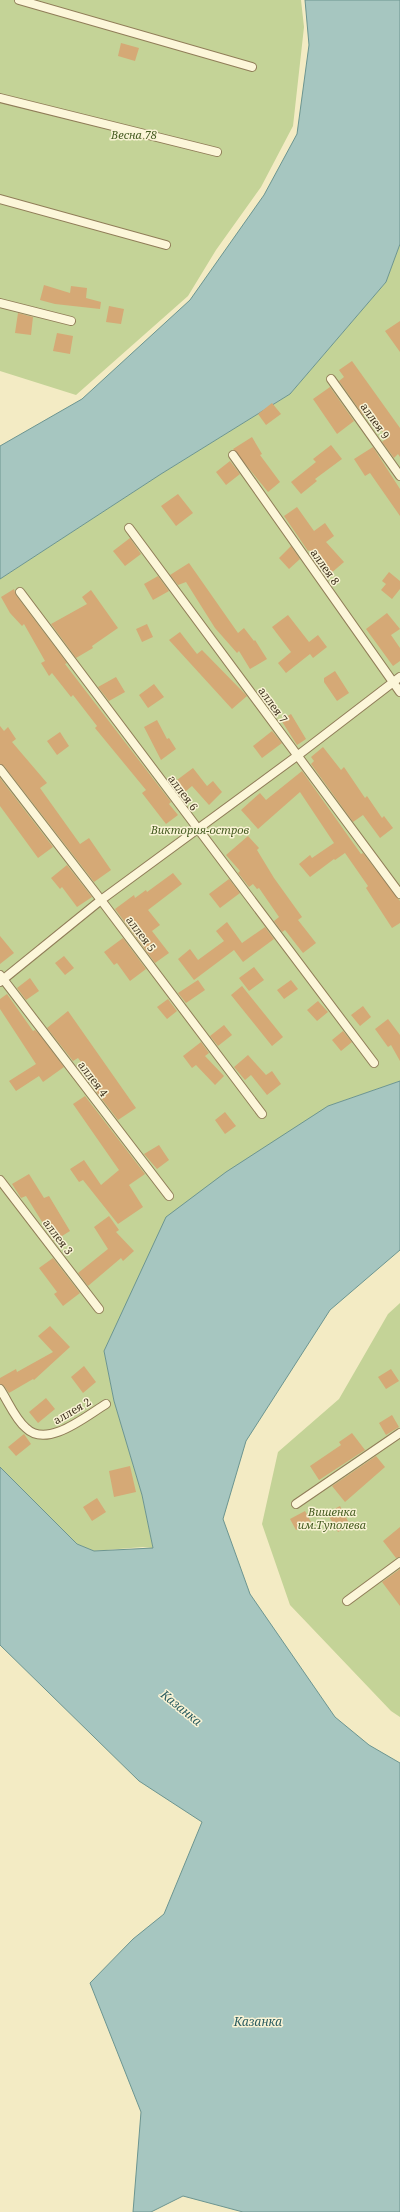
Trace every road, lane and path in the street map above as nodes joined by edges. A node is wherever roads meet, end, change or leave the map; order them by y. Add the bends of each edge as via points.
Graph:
1 (19, 0) edge
2 (252, 67) dead end
3 (0, 98) edge
4 (217, 152) dead end
5 (0, 199) edge
6 (166, 245) dead end
7 (0, 303) edge
8 (71, 321) dead end
9 (331, 378) dead end
10 (233, 455) dead end
11 (400, 476) edge
12 (129, 528) dead end
13 (20, 592) dead end
14 (400, 677) edge
15 (393, 682) junction
16 (400, 692) edge
17 (297, 756) junction
18 (0, 769) edge
19 (197, 829) junction
20 (400, 894) edge
21 (101, 900) junction
22 (1, 979) edge
23 (374, 1063) dead end
24 (262, 1114) dead end
25 (0, 1180) edge
26 (169, 1196) dead end
27 (99, 1309) dead end
28 (0, 1389) edge
29 (106, 1404) dead end
30 (400, 1433) edge
31 (296, 1504) dead end
32 (400, 1562) edge
33 (348, 1601) dead end

1 - 2 lane
3 - 4 lane
5 - 6 lane
7 - 8 lane
9 - 11 lane, аллея 9
10 - 15 lane, аллея 8
12 - 17 lane, аллея 7
13 - 19 lane, аллея 6
14 - 15 lane
15 - 16 lane, аллея 8
15 - 17 lane
17 - 19 lane
17 - 20 lane, аллея 7
18 - 21 lane, аллея 5
19 - 21 lane
19 - 23 lane, аллея 6
21 - 22 lane
21 - 24 lane, аллея 5
22 - 26 lane, аллея 4
25 - 27 lane, аллея 3
28 - 29 lane, аллея 2 via 25,1428 33,1434 43,1436 64,1429
30 - 31 lane
32 - 33 lane

